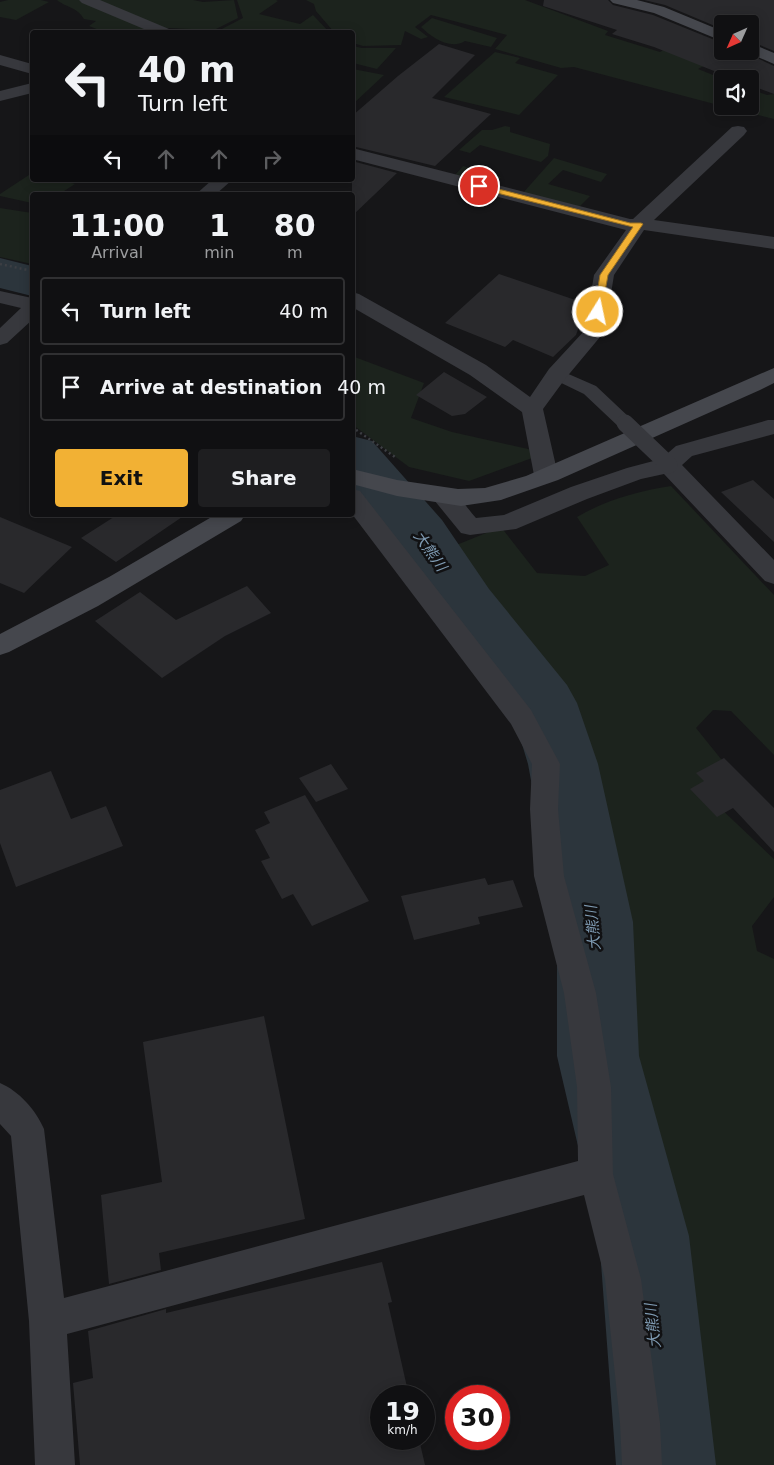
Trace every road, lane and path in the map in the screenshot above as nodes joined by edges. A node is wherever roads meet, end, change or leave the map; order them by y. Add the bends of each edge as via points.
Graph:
1 (87, 0) edge
2 (618, 0) edge
3 (158, 30) edge
4 (714, 33) edge
5 (759, 52) edge
6 (774, 59) edge
7 (0, 60) edge
8 (30, 68) edge
9 (30, 88) edge
10 (0, 96) edge
11 (738, 131) dead end
12 (355, 154) edge
13 (220, 182) edge
14 (208, 192) edge
15 (639, 224) junction
16 (774, 243) edge
17 (0, 264) edge
18 (30, 271) edge
19 (0, 297) edge
20 (355, 300) edge
21 (30, 304) edge
22 (30, 311) edge
23 (0, 339) edge
24 (557, 374) junction
25 (774, 375) edge
26 (532, 409) junction
27 (774, 427) edge
28 (669, 465) junction
29 (546, 475) junction
30 (358, 485) edge
31 (433, 494) junction
32 (230, 517) edge
33 (774, 574) edge
34 (0, 645) edge
35 (0, 1099) edge
36 (596, 1174) junction
37 (48, 1322) junction
38 (55, 1465) edge
39 (642, 1465) edge

1 - 3 street
2 - 4 street via 659,10
5 - 6 street
7 - 8 street
9 - 10 street
11 - 15 street
12 - 15 street via 630,225
13 - 14 street
15 - 16 street
15 - 24 street via 604,275 595,331
17 - 18 path
19 - 21 street
20 - 26 street via 478,370
22 - 23 street
24 - 26 street
24 - 28 lane, bridge via 590,390
25 - 29 street
26 - 29 street
27 - 28 street via 684,451
28 - 31 street via 579,493 508,523 470,527
28 - 33 street
29 - 31 street via 490,495 466,498
30 - 31 street
30 - 36 street via 521,717 546,764 544,809 549,876 580,993 594,1087
32 - 34 street via 141,571
35 - 37 street via 27,1129
36 - 37 street
36 - 39 street via 623,1279
37 - 38 street

